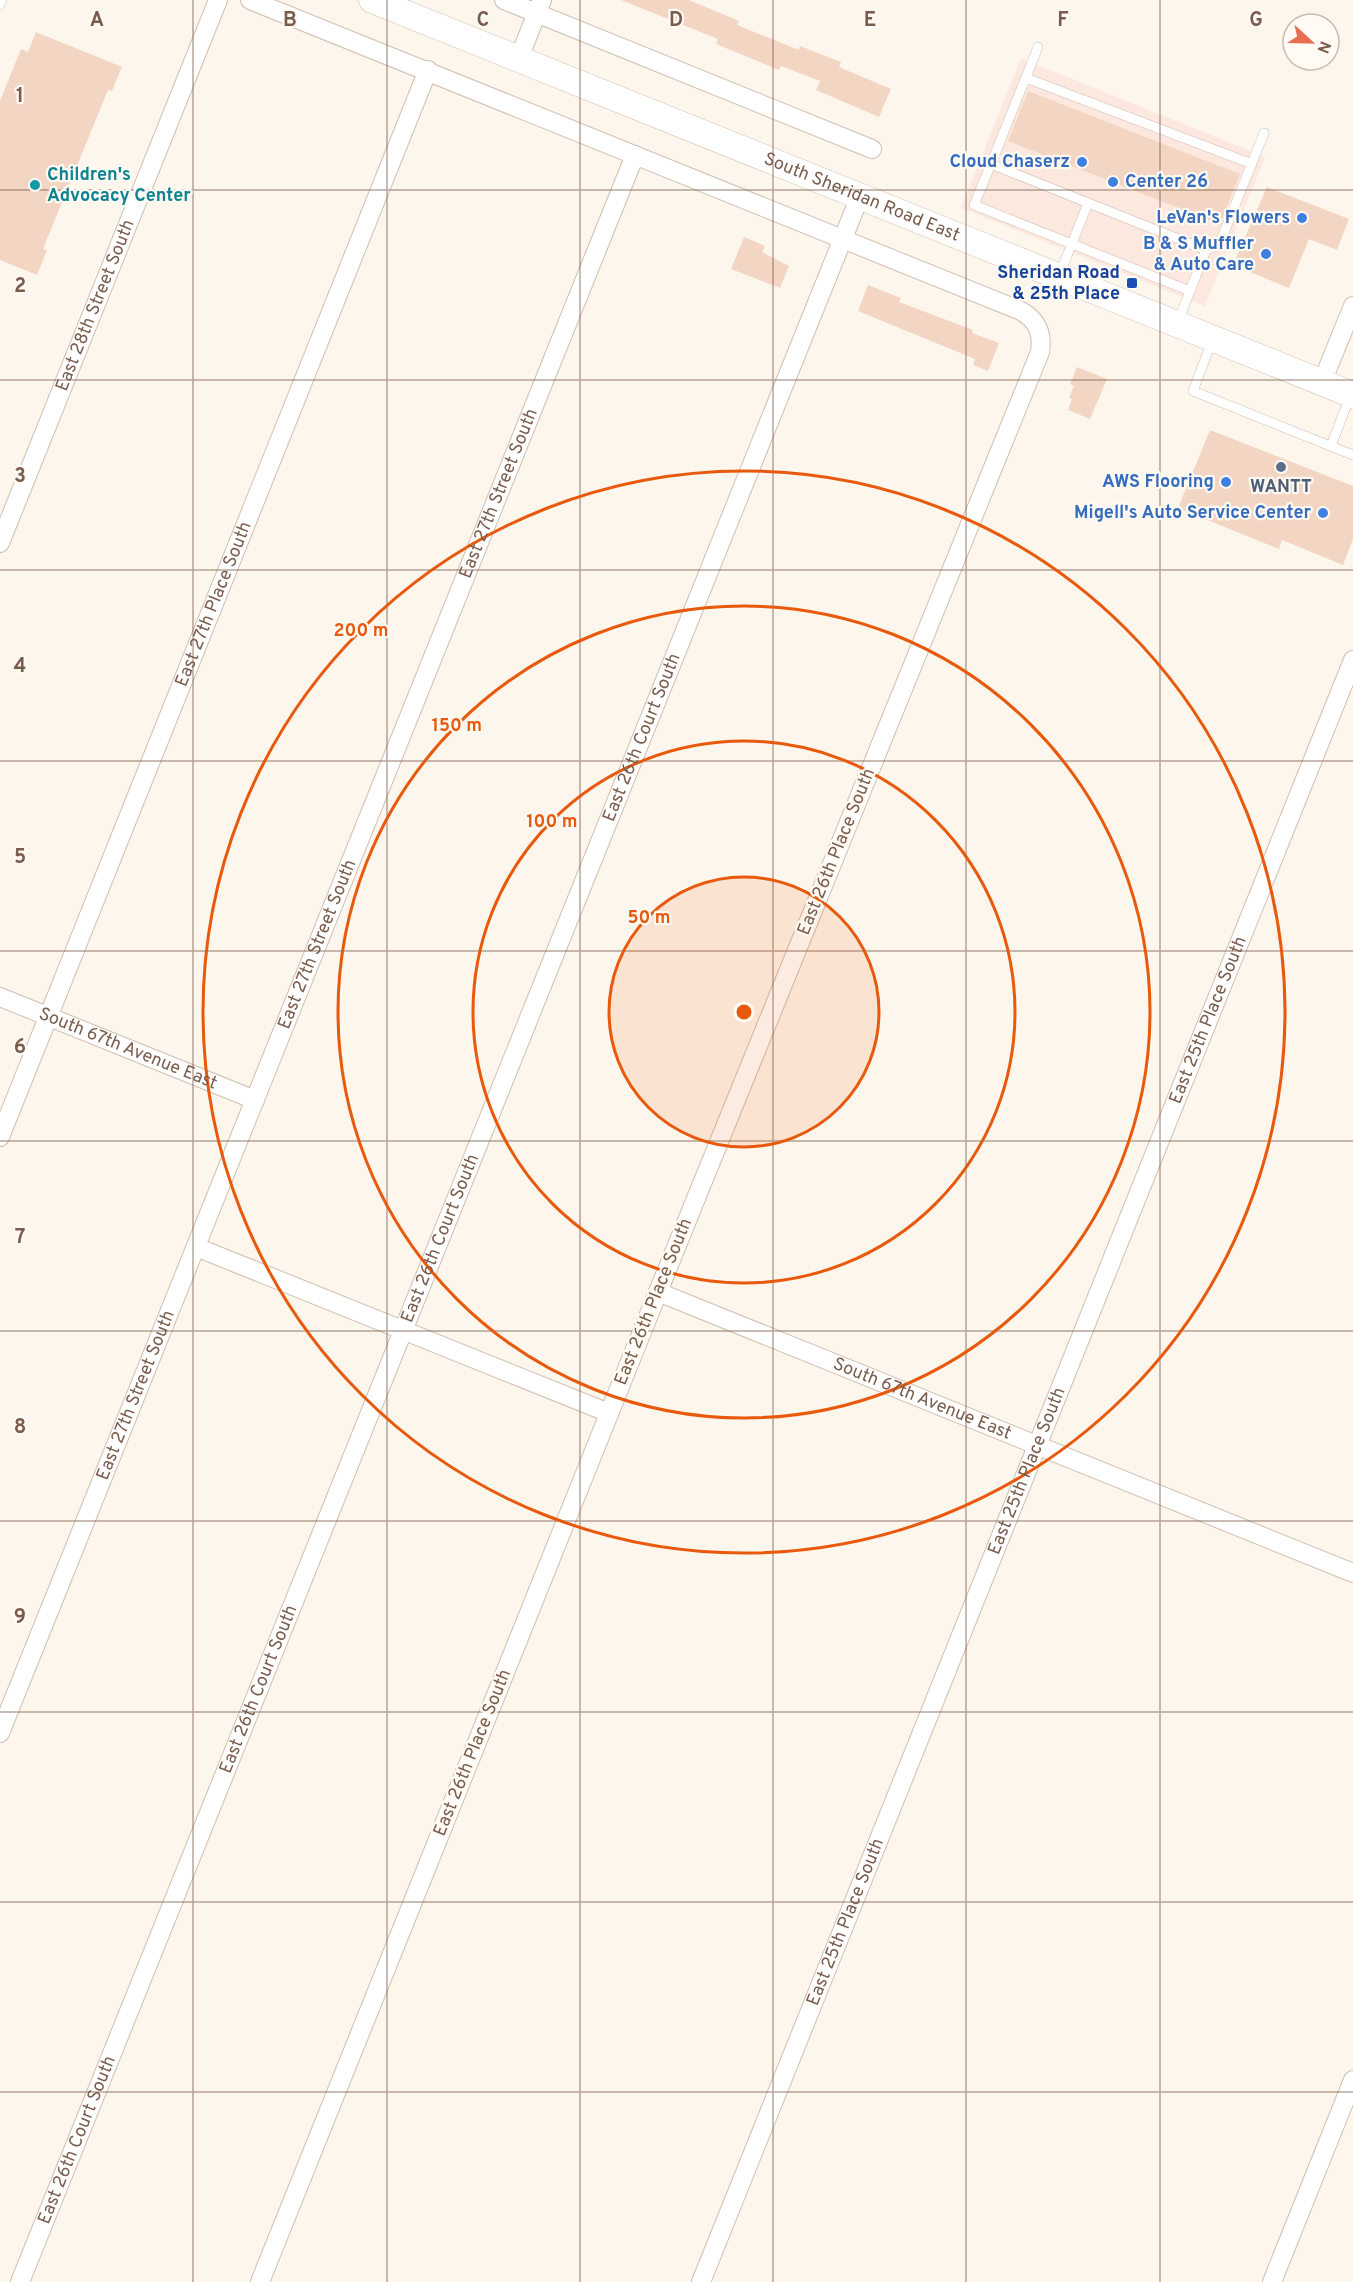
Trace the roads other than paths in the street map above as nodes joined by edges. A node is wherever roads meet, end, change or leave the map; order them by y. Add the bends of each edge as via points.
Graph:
1 (2, 0) edge
2 (218, 0) edge
3 (250, 0) edge
4 (372, 0) edge
5 (504, 0) edge
6 (0, 5) edge
7 (539, 7) edge
8 (1038, 47) dead end
9 (519, 58) junction
10 (428, 70) junction
11 (1026, 78) junction
12 (1264, 133) dead end
13 (872, 149) dead end
14 (635, 155) junction
15 (991, 164) junction
16 (1252, 164) junction
17 (860, 196) junction
18 (1088, 203) junction
19 (842, 240) junction
20 (1071, 244) junction
21 (1206, 250) junction
22 (1059, 276) junction
23 (1190, 291) junction
24 (1353, 306) edge
25 (1177, 324) junction
26 (1213, 339) junction
27 (1322, 382) junction
28 (1352, 394) edge
29 (1331, 446) junction
30 (1353, 455) edge
31 (0, 543) edge
32 (1353, 660) edge
33 (0, 997) edge
34 (48, 1017) junction
35 (255, 1100) junction
36 (0, 1137) edge
37 (196, 1247) junction
38 (658, 1292) junction
39 (403, 1329) junction
40 (609, 1413) junction
41 (1036, 1446) junction
42 (1353, 1573) edge
43 (0, 1733) edge
44 (1353, 2080) edge
45 (20, 2282) edge
46 (260, 2282) edge
47 (701, 2282) edge
48 (1272, 2282) edge

1 - 6 lane
2 - 31 street, East 28th Street South
3 - 10 street
4 - 9 main road, South Sheridan Road East
5 - 7 street
7 - 9 street
7 - 13 street
8 - 11 lane
9 - 17 main road, South Sheridan Road East
10 - 14 street
10 - 34 street, East 27th Place South
11 - 15 lane
11 - 16 lane
12 - 16 lane
14 - 19 street
14 - 35 street, East 27th Street South
15 - 18 lane
15 - 20 lane via 974,205
16 - 21 lane via 1219,245
17 - 19 street, East 26th Court South
17 - 22 main road, South Sheridan Road East
18 - 20 lane
18 - 21 lane
19 - 38 street, East 26th Place South via 1021,311 1036,323 1042,340 1040,352
19 - 39 street, East 26th Court South
20 - 22 lane
20 - 23 lane
21 - 23 lane
22 - 25 main road, South Sheridan Road East
23 - 25 lane
24 - 27 street
25 - 26 main road, South Sheridan Road East
26 - 27 main road, South Sheridan Road East
26 - 29 lane via 1193,391
27 - 28 main road, South Sheridan Road East
28 - 29 lane
29 - 30 lane
32 - 41 street, East 25th Place South
33 - 34 street, South 67th Avenue East
34 - 35 street, South 67th Avenue East
34 - 36 street, East 27th Place South
35 - 37 street, East 27th Street South
37 - 39 street
37 - 43 street, East 27th Street South
38 - 40 street, East 26th Place South
38 - 41 street, South 67th Avenue East
39 - 40 street
39 - 45 street, East 26th Court South
40 - 46 street, East 26th Place South
41 - 42 street, South 67th Avenue East
41 - 47 street, East 25th Place South
44 - 48 street

